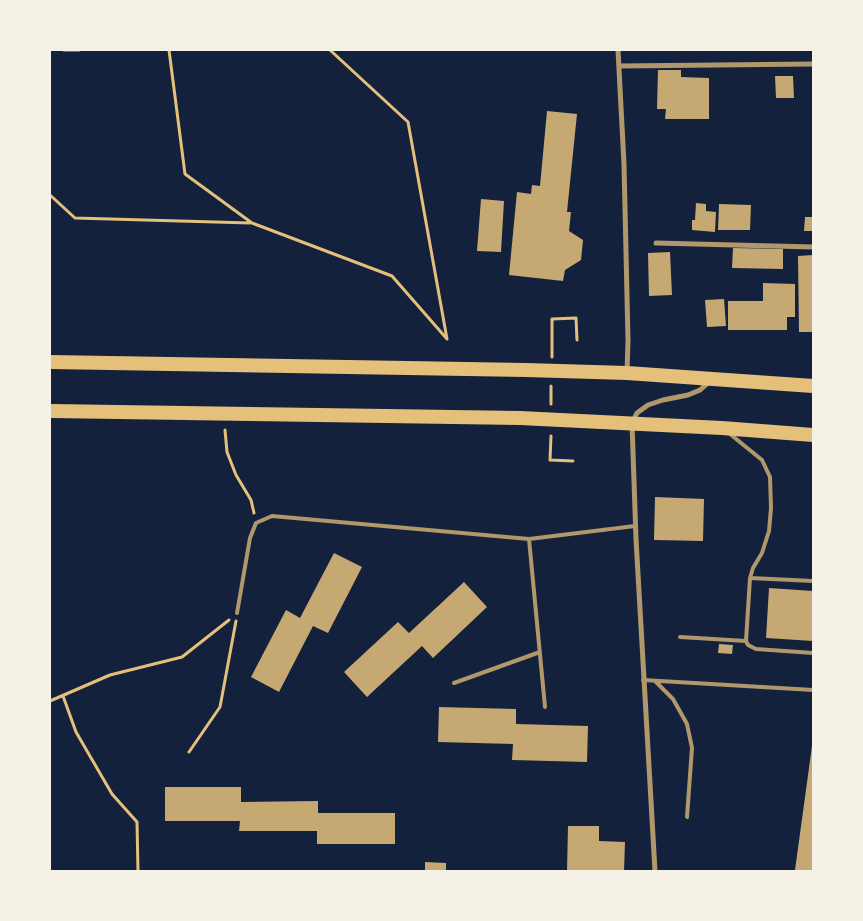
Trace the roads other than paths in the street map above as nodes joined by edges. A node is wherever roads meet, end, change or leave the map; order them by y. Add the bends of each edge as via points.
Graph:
1 (618, 50) edge
2 (813, 64) edge
3 (619, 66) junction
4 (656, 243) dead end
5 (813, 247) edge
6 (50, 362) edge
7 (627, 374) junction
8 (713, 379) junction
9 (813, 386) edge
10 (50, 411) edge
11 (632, 423) junction
12 (722, 428) junction
13 (813, 435) edge
14 (635, 526) junction
15 (529, 540) junction
16 (750, 578) junction
17 (813, 581) edge
18 (237, 614) road end
19 (680, 636) dead end
20 (746, 641) junction
21 (540, 652) junction
22 (813, 653) edge
23 (643, 680) junction
24 (655, 681) junction
25 (454, 684) dead end
26 (813, 690) edge
27 (546, 706) dead end
28 (687, 817) dead end
29 (655, 871) edge

1 - 3 street
2 - 3 street
3 - 7 street
4 - 5 street
6 - 7 highway
7 - 8 highway
8 - 9 highway
8 - 11 street via 688,395 648,405 637,413
10 - 11 highway via 520,418
11 - 12 highway
11 - 14 street
12 - 13 highway
12 - 16 lane via 762,460 770,477 769,531
14 - 15 lane
14 - 23 street
15 - 18 lane via 272,516 256,523 250,538
15 - 21 lane
16 - 17 lane
16 - 20 lane
19 - 20 lane
20 - 22 lane via 756,649
21 - 25 lane
21 - 27 lane
23 - 24 lane
23 - 29 street
24 - 26 lane
24 - 28 lane via 673,699 687,724 692,748

